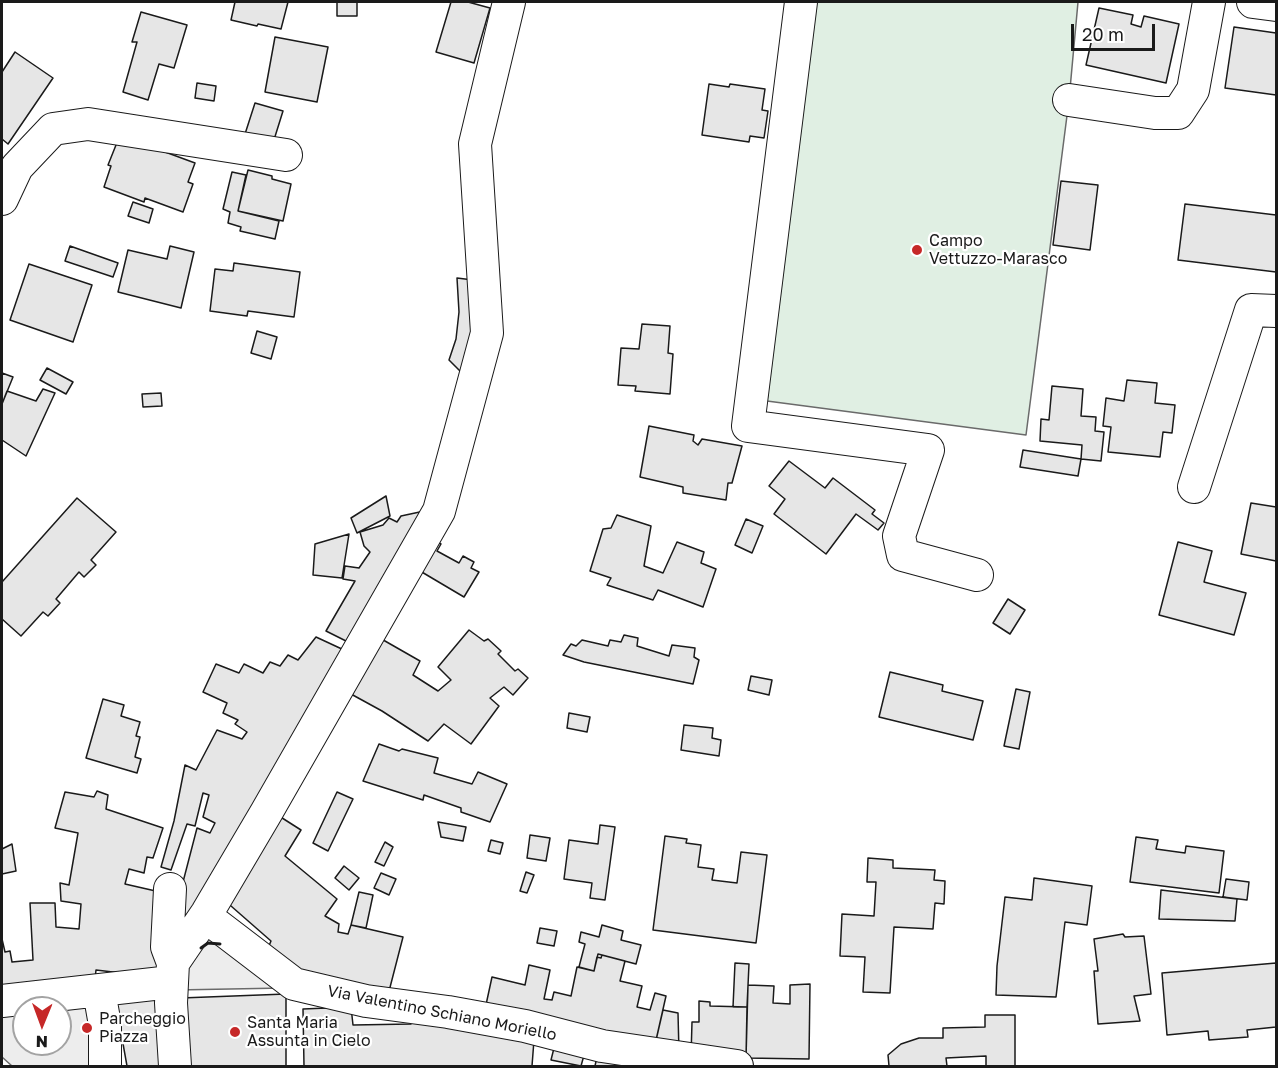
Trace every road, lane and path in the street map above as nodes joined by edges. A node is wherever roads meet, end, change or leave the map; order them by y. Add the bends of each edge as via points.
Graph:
1 (509, 2) edge
2 (801, 2) edge
3 (1209, 2) edge
4 (1253, 2) edge
5 (1276, 5) edge
6 (1069, 100) dead end
7 (286, 155) dead end
8 (2, 200) edge
9 (1276, 311) edge
10 (1194, 487) dead end
11 (977, 575) dead end
12 (170, 889) dead end
13 (205, 916) junction
14 (172, 972) junction
15 (99, 991) junction
16 (2, 1001) edge
17 (105, 1066) edge
18 (175, 1066) edge
19 (737, 1066) edge

1 - 13 street via 476,144 487,333 438,512
2 - 11 street via 748,426 928,450 899,536 903,555
3 - 6 street via 1193,90 1178,113
4 - 5 street
7 - 8 street via 88,124 53,129 17,166
9 - 10 street via 1251,310
12 - 14 street via 167,947
13 - 14 street
13 - 19 street, Via Valentino Schiano Moriello via 294,984 366,1001 525,1026 602,1046
14 - 15 street
14 - 18 street
15 - 16 street
15 - 17 street via 105,1025

